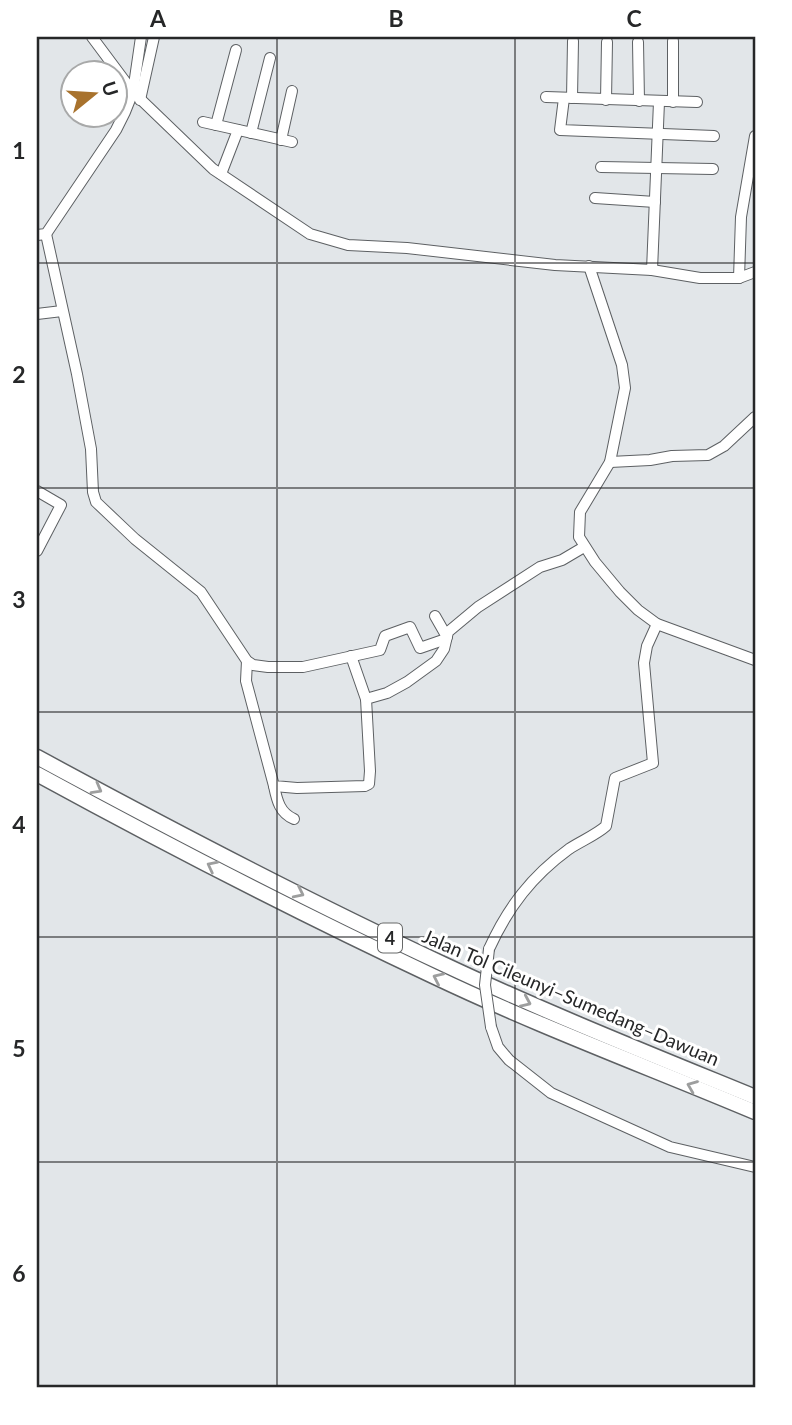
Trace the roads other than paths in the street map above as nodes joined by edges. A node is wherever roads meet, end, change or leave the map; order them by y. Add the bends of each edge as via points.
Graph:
1 (92, 37) edge
2 (141, 37) edge
3 (154, 37) edge
4 (573, 41) dead end
5 (673, 41) dead end
6 (607, 42) dead end
7 (638, 43) dead end
8 (236, 50) dead end
9 (270, 58) dead end
10 (292, 90) dead end
11 (137, 96) junction
12 (546, 97) dead end
13 (568, 98) junction
14 (606, 100) junction
15 (639, 101) junction
16 (659, 102) junction
17 (674, 102) junction
18 (697, 102) dead end
19 (203, 122) dead end
20 (216, 125) junction
21 (239, 130) junction
22 (251, 133) junction
23 (658, 135) junction
24 (714, 136) dead end
25 (755, 136) edge
26 (601, 167) dead end
27 (656, 169) junction
28 (713, 169) dead end
29 (221, 174) junction
30 (595, 198) dead end
31 (655, 202) junction
32 (41, 234) edge
33 (589, 266) junction
34 (652, 270) junction
35 (755, 272) edge
36 (739, 278) junction
37 (62, 311) junction
38 (37, 314) edge
39 (755, 417) edge
40 (610, 462) junction
41 (37, 491) edge
42 (584, 547) junction
43 (37, 551) edge
44 (435, 616) dead end
45 (657, 624) junction
46 (447, 638) junction
47 (351, 656) junction
48 (755, 660) edge
49 (247, 661) junction
50 (366, 699) junction
51 (37, 757) edge
52 (37, 774) edge
53 (274, 786) junction
54 (294, 819) dead end
55 (755, 1097) edge
56 (755, 1112) edge
57 (755, 1167) edge

1 - 11 street
2 - 11 street
3 - 11 street
4 - 13 street
5 - 17 street
6 - 14 street
7 - 15 street
8 - 20 street
9 - 22 street
10 - 22 street via 287,141
11 - 29 street
11 - 32 street
12 - 13 street
13 - 14 street
13 - 23 street via 561,130
14 - 15 street
15 - 16 street
16 - 17 street
16 - 23 street
17 - 18 street
19 - 20 street
20 - 21 street
21 - 22 street
21 - 29 street
23 - 24 street
23 - 27 street
25 - 36 street via 741,217
26 - 27 street
27 - 28 street
27 - 31 street
29 - 33 street via 299,228 336,243
30 - 31 street
31 - 34 street
32 - 37 street via 52,257
33 - 34 street
33 - 40 street via 625,381
34 - 36 street via 700,278
35 - 36 street
37 - 38 street
37 - 49 street via 91,449 96,502 201,592
39 - 40 street via 708,455
40 - 42 street via 580,512 578,529
41 - 43 street via 61,505
42 - 45 street via 638,610
42 - 46 street via 562,561 540,567 478,607 448,632
44 - 46 street
45 - 48 street
45 - 57 street, bridge via 644,663 653,763 615,778 606,826 547,865 502,921 489,949 485,985 491,1027 509,1060 551,1093 670,1147
46 - 47 street via 419,648 410,627 385,636 380,650
46 - 50 street via 441,656 429,666 387,693
47 - 49 street via 303,667 260,666
47 - 50 street
49 - 53 street via 246,681
50 - 53 street via 369,784
51 -> 55 highway, Jalan Tol Cileunyi–Sumedang–Dawuan / 4 via 442,964
56 -> 52 highway, Jalan Tol Cileunyi–Sumedang–Dawuan / 4 via 435,977
53 - 54 street via 279,807

